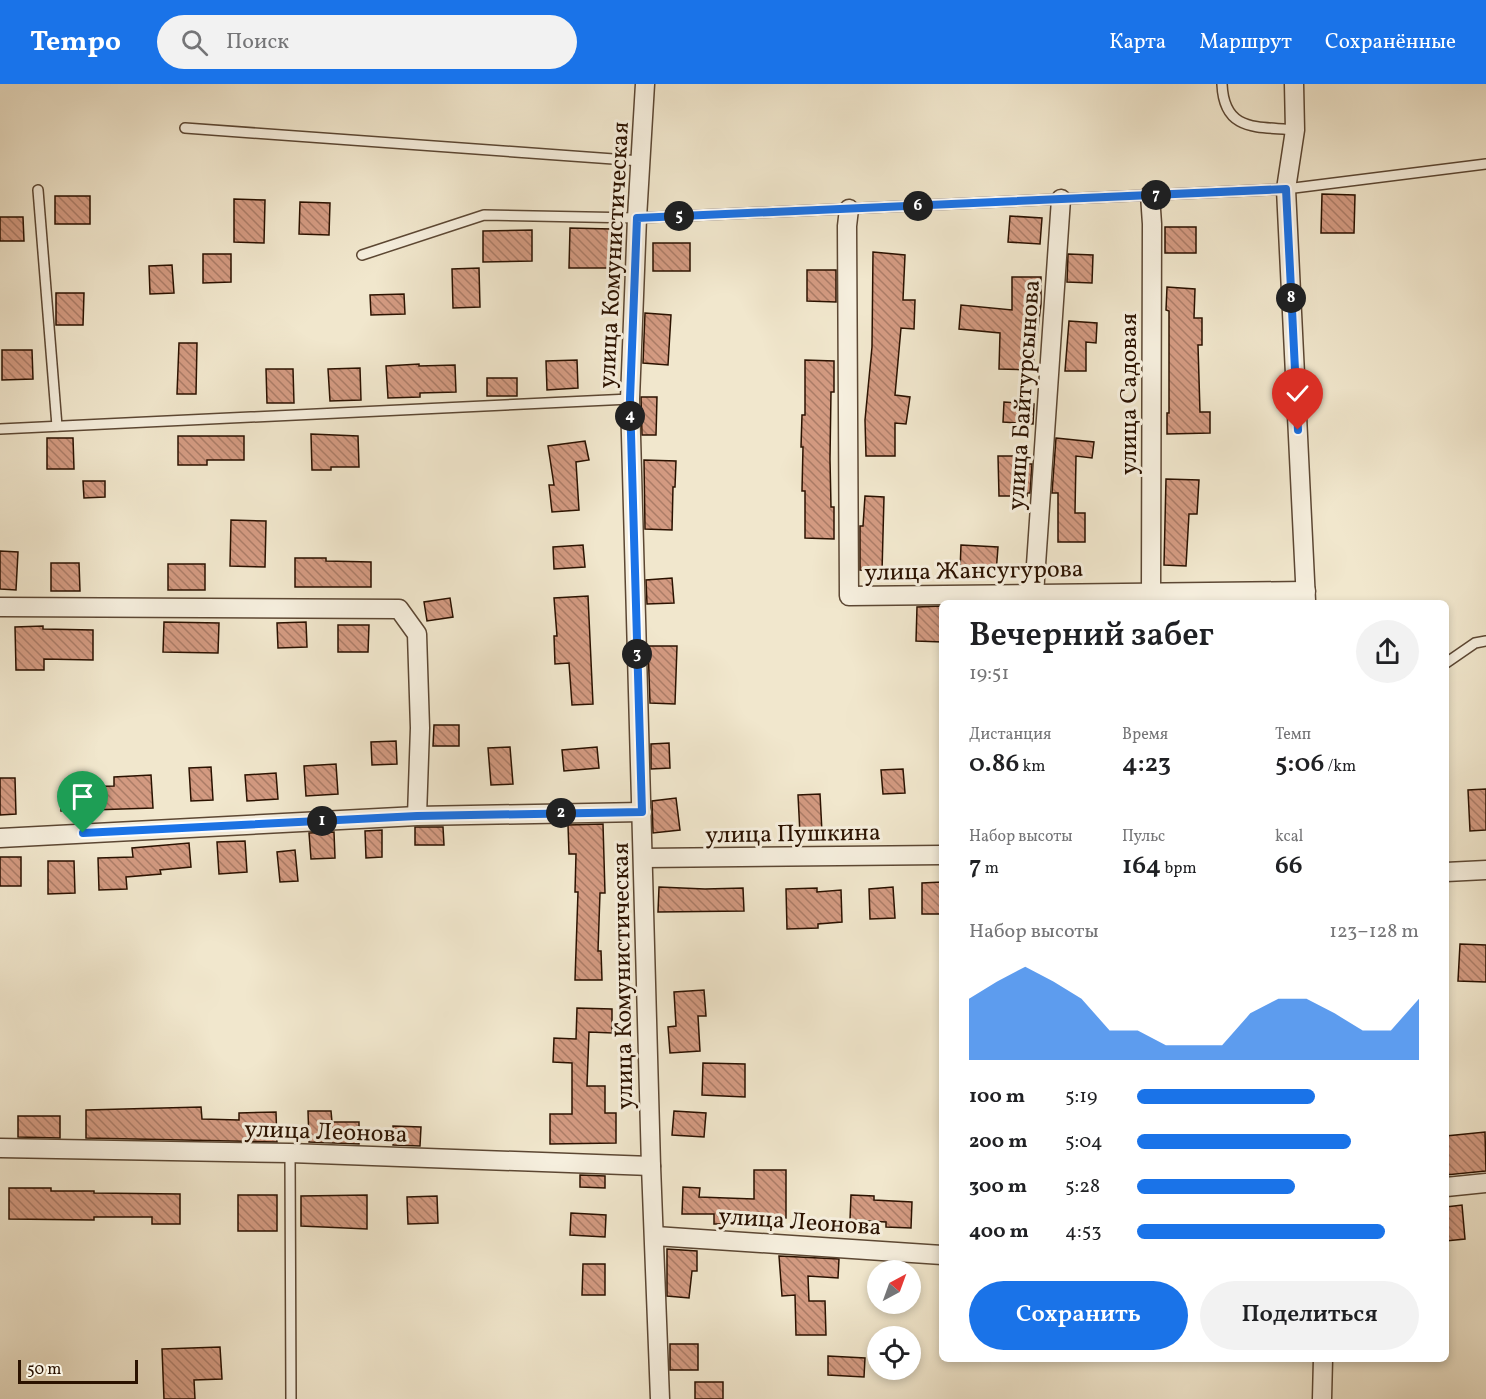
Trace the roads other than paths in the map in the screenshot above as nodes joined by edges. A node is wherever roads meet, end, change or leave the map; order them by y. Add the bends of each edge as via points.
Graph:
1 (645, 84) edge
2 (1222, 84) edge
3 (1294, 84) edge
4 (185, 128) dead end
5 (1295, 130) junction
6 (641, 161) junction
7 (1486, 164) edge
8 (1286, 189) junction
9 (38, 190) dead end
10 (1150, 195) junction
11 (1061, 199) junction
12 (849, 209) junction
13 (637, 218) junction
14 (362, 255) dead end
15 (630, 399) junction
16 (57, 426) junction
17 (0, 429) edge
18 (1151, 592) junction
19 (1034, 594) junction
20 (1306, 597) edge
21 (0, 608) edge
22 (1486, 641) edge
23 (1449, 661) edge
24 (642, 812) junction
25 (417, 816) junction
26 (0, 838) edge
27 (939, 855) edge
28 (644, 858) junction
29 (1486, 870) edge
30 (1449, 872) edge
31 (0, 1148) edge
32 (290, 1153) junction
33 (651, 1166) junction
34 (1486, 1183) edge
35 (1449, 1187) edge
36 (655, 1236) junction
37 (939, 1255) edge
38 (1323, 1362) edge
39 (291, 1399) edge
40 (660, 1399) edge
41 (1322, 1399) edge

1 - 6 street, улица Комунистическая
2 - 5 lane via 1227,109 1234,119 1246,125
3 - 5 street
4 - 6 lane
5 - 8 street
6 - 13 street, улица Комунистическая
7 - 8 lane
8 - 10 lane
8 - 20 street
9 - 16 lane
10 - 11 lane
10 - 18 street, улица Садовая
11 - 12 lane
11 - 19 street, улица Байтурсынова
12 - 13 lane
12 - 19 street, улица Жансугурова via 849,596
13 - 14 lane via 484,215
13 - 15 street, улица Комунистическая
15 - 16 lane
15 - 24 street, улица Комунистическая
16 - 17 lane
18 - 19 street, улица Жансугурова
18 - 20 street, улица Жансугурова
21 - 25 street via 399,609 417,634
22 - 23 lane via 1475,643
24 - 25 street
24 - 28 street, улица Комунистическая
25 - 26 street
27 - 28 street, улица Пушкина
28 - 33 street, улица Комунистическая
29 - 30 street
31 - 32 street, улица Леонова
32 - 33 street, улица Леонова
32 - 39 lane
33 - 36 street, улица Комунистическая
34 - 35 street
36 - 37 street, улица Леонова
36 - 40 street, улица Комунистическая
38 - 41 street

